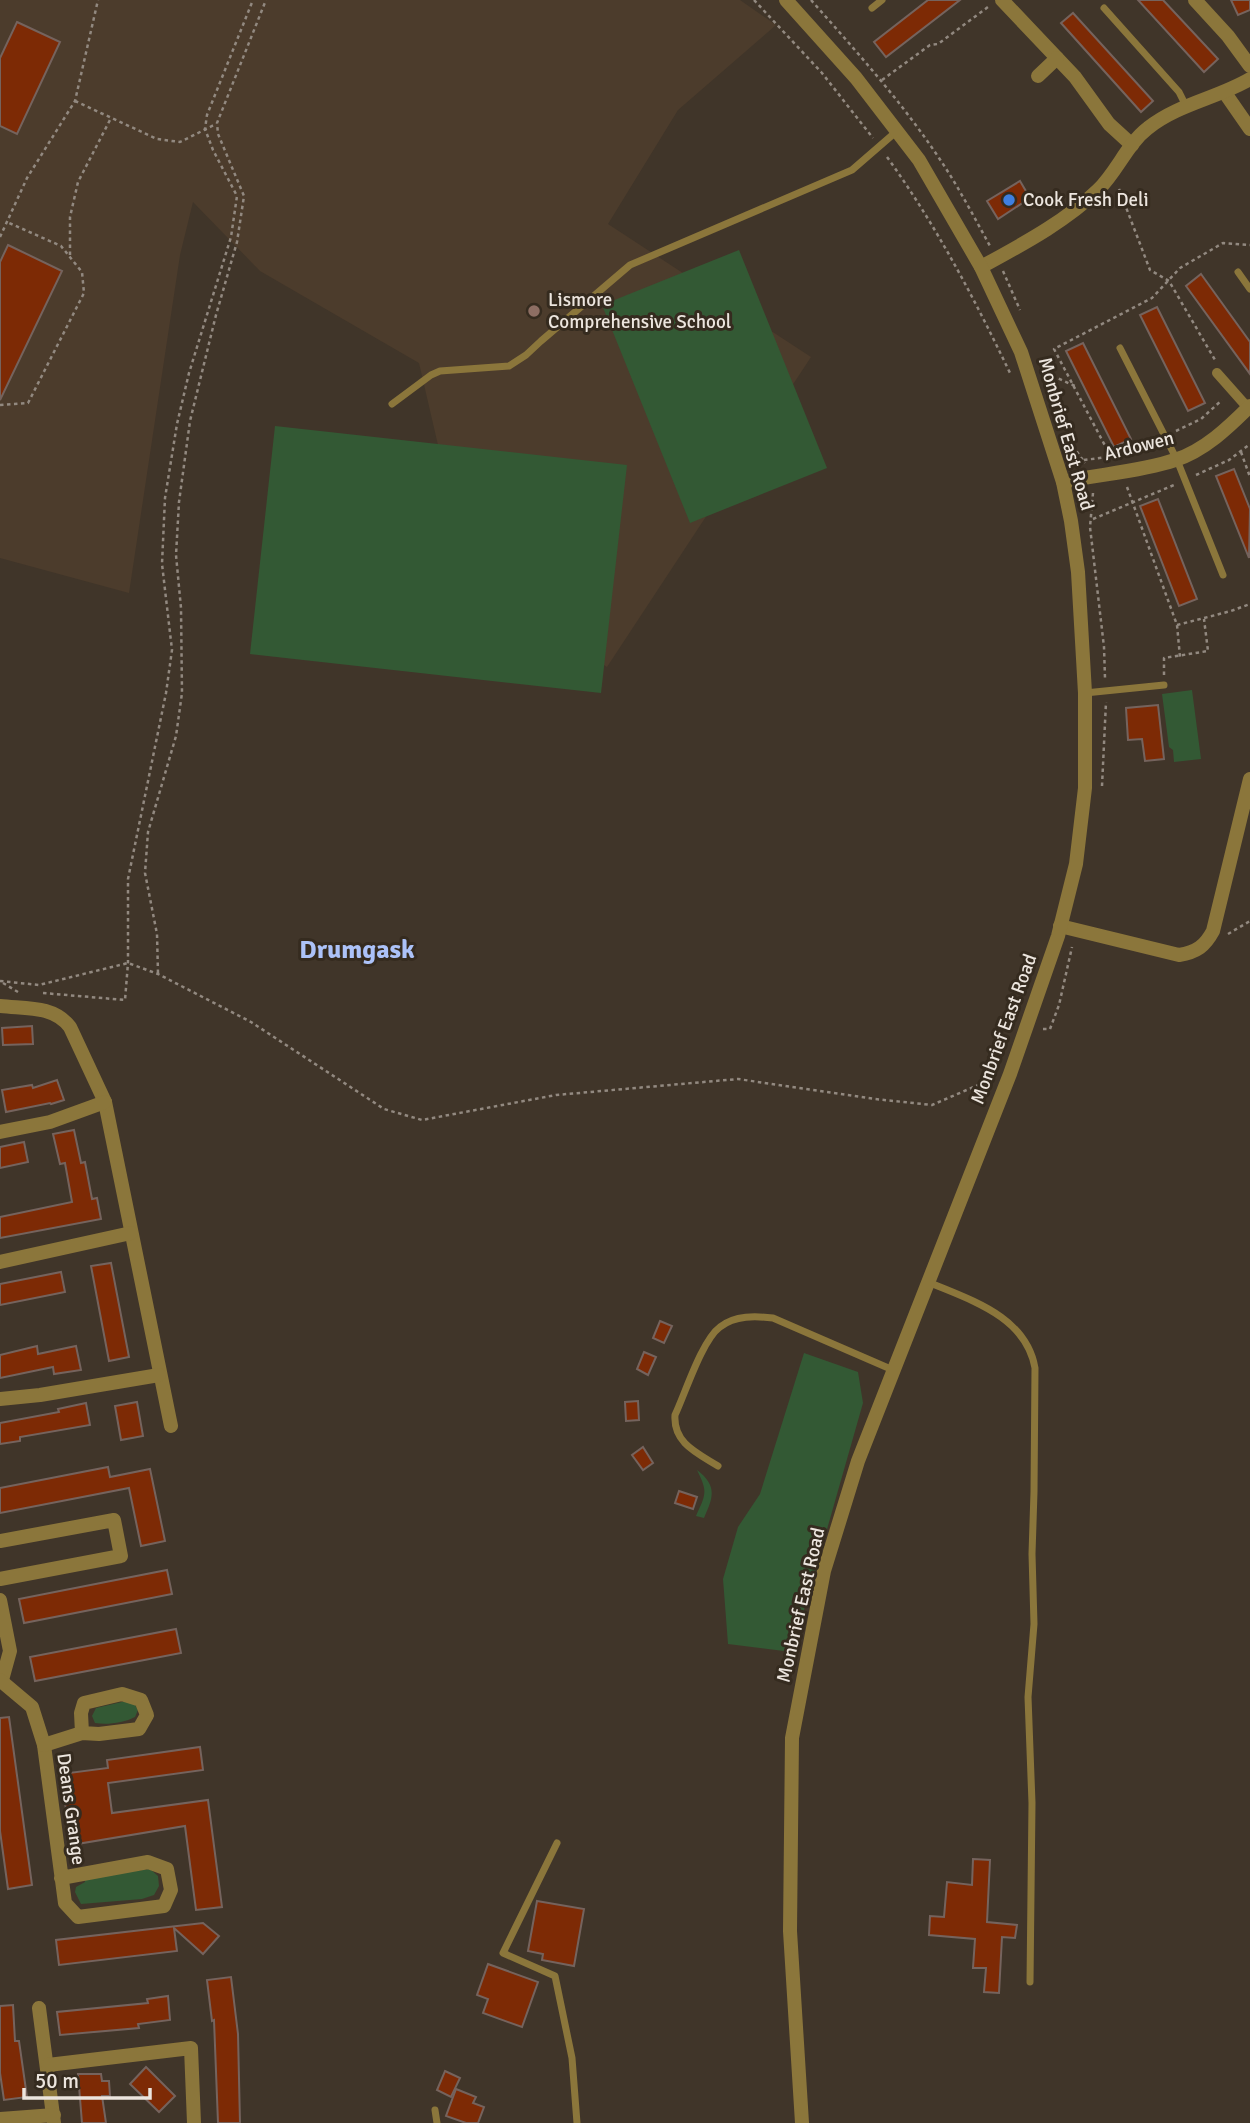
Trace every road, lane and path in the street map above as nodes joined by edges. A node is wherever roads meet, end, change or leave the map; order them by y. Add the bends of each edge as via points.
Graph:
1 (98, 0) edge
2 (253, 0) edge
3 (266, 0) edge
4 (754, 0) edge
5 (786, 0) edge
6 (811, 0) edge
7 (882, 0) edge
8 (996, 0) edge
9 (1002, 0) edge
10 (1195, 0) edge
11 (872, 8) dead end
12 (1104, 8) dead end
13 (1057, 58) junction
14 (1250, 66) edge
15 (1038, 76) dead end
16 (1250, 79) edge
17 (881, 80) junction
18 (1225, 93) junction
19 (75, 102) junction
20 (1186, 107) junction
21 (111, 118) junction
22 (217, 123) junction
23 (205, 129) junction
24 (1250, 129) edge
25 (898, 131) junction
26 (1132, 145) junction
27 (880, 147) junction
28 (1111, 177) junction
29 (7, 222) junction
30 (0, 237) edge
31 (1250, 245) edge
32 (69, 255) junction
33 (996, 258) junction
34 (981, 267) junction
35 (1238, 272) dead end
36 (1169, 281) junction
37 (1250, 289) edge
38 (1021, 314) dead end
39 (1119, 348) dead end
40 (1040, 359) dead end
41 (1010, 372) dead end
42 (1047, 373) junction
43 (1217, 373) joint
44 (1030, 377) junction
45 (1075, 386) junction
46 (392, 404) dead end
47 (0, 405) edge
48 (1249, 407) edge
49 (1250, 444) edge
50 (1241, 452) junction
51 (1117, 456) dead end
52 (1111, 457) dead end
53 (1177, 460) junction
54 (1122, 472) junction
55 (1089, 477) junction
56 (1250, 477) edge
57 (1185, 480) junction
58 (1063, 482) junction
59 (1133, 504) junction
60 (1091, 520) junction
61 (1223, 575) dead end
62 (1250, 604) edge
63 (1204, 619) junction
64 (1177, 625) junction
65 (1180, 657) junction
66 (1164, 685) joint
67 (1105, 691) junction
68 (1085, 693) junction
69 (1250, 779) edge
70 (1100, 798) dead end
71 (1060, 926) junction
72 (1076, 931) junction
73 (128, 963) junction
74 (158, 974) junction
75 (2, 982) edge
76 (27, 992) dead end
77 (36, 993) dead end
78 (0, 1006) edge
79 (1026, 1029) junction
80 (1010, 1074) junction
81 (105, 1102) junction
82 (0, 1132) edge
83 (131, 1233) junction
84 (0, 1262) edge
85 (927, 1282) junction
86 (893, 1370) junction
87 (159, 1376) junction
88 (0, 1399) edge
89 (171, 1426) dead end
90 (718, 1466) dead end
91 (0, 1541) edge
92 (0, 1579) edge
93 (0, 1600) edge
94 (1, 1680) edge
95 (82, 1733) junction
96 (44, 1745) junction
97 (557, 1843) dead end
98 (61, 1878) junction
99 (1030, 1982) dead end
100 (39, 2008) dead end
101 (48, 2065) junction
102 (435, 2110) dead end
103 (0, 2119) edge
104 (54, 2119) edge
105 (194, 2123) edge
106 (437, 2123) edge
107 (578, 2123) edge
108 (802, 2123) edge

1 - 19 path
2 - 23 path
3 - 22 path
4 - 27 path via 822,73
5 - 25 street, Monbrief East Road
6 - 17 path
7 - 11 lane
8 - 17 path
9 - 13 street
10 - 14 street
12 - 20 lane via 1179,92
13 - 15 street
13 - 26 street via 1109,124
16 - 18 street
17 - 33 path via 941,160
18 - 20 street
18 - 24 street
19 - 21 path
19 - 29 path via 27,178
20 - 26 street via 1147,128
21 - 23 path via 157,139 180,142
21 - 32 path via 78,182 70,217
22 - 23 path
22 - 74 path via 244,197 237,243 190,421 178,502 182,693 176,736 148,832 145,873 157,934
23 - 73 path via 236,197 230,237 189,373 165,498 162,564 172,650 128,880
25 - 27 lane
25 - 34 street, Monbrief East Road
26 - 28 street
27 - 41 path via 971,291
27 - 46 lane via 852,170 630,265 509,366 440,371
28 - 33 street via 1067,215
28 - 36 path via 1150,270
29 - 30 path
29 - 32 path via 61,246
31 - 36 path via 1223,243 1180,268
32 - 47 path via 82,272 85,293 28,402
33 - 34 street
33 - 38 path
34 - 44 street, Monbrief East Road
35 - 37 lane
36 - 43 path via 1218,365
36 - 45 path via 1152,298 1054,349
39 - 53 lane
40 - 42 path
42 - 44 path
42 - 45 path
42 - 55 path via 1070,442 1084,460
43 - 48 street
44 - 58 street, Monbrief East Road
45 - 52 path
48 - 53 street, Ardowen via 1211,441
49 - 50 path
50 - 56 path
50 - 57 path
51 - 54 path
53 - 54 street, Ardowen
53 - 57 lane
54 - 55 street, Ardowen
54 - 59 path
55 - 58 street, Ardowen
55 - 60 path via 1094,496
57 - 59 path
57 - 61 lane
58 - 68 street, Monbrief East Road via 1077,572
59 - 60 path
59 - 64 path
60 - 67 path
62 - 63 path
63 - 64 path
63 - 65 path via 1208,651
64 - 65 path
65 - 66 path via 1164,658
66 - 67 lane
67 - 68 lane
67 - 70 path
68 - 71 street, Monbrief East Road via 1086,788 1076,864
69 - 72 street via 1206,944 1194,953 1180,954
71 - 72 street
71 - 79 street, Monbrief East Road
72 - 79 path via 1050,1029
73 - 74 path
73 - 75 path via 39,985
73 - 77 path via 125,1000
74 - 80 path via 251,1023 384,1109 422,1120 556,1095 738,1079 932,1105
75 - 76 path
78 - 81 street via 62,1017
79 - 80 street, Monbrief East Road
80 - 85 street, Monbrief East Road
81 - 82 street via 50,1122
81 - 83 street
83 - 84 street
83 - 87 street
85 - 86 street, Monbrief East Road
85 - 99 lane via 992,1310 1022,1337 1035,1368 1034,1624 1028,1697
86 - 90 lane via 773,1318 753,1316 720,1327 707,1342 674,1427 682,1442
86 - 108 street, Monbrief East Road via 858,1461 824,1571 792,1738 790,1931
87 - 88 street
87 - 89 street
91 - 92 street via 114,1520 121,1556
93 - 94 street, Deans Grange via 10,1651
94 - 96 street, Deans Grange via 32,1707
95 - 95 street, Deans Grange via 139,1729 147,1715 141,1700 122,1695 84,1703
95 - 96 street, Deans Grange
96 - 98 street, Deans Grange
97 - 107 lane via 503,1953 555,1976 572,2058
98 - 98 street, Deans Grange via 65,1903 78,1917 164,1906 171,1890 167,1869 148,1862
100 - 101 street
101 - 104 street
101 - 105 street via 191,2048
102 - 106 lane
103 - 104 street

